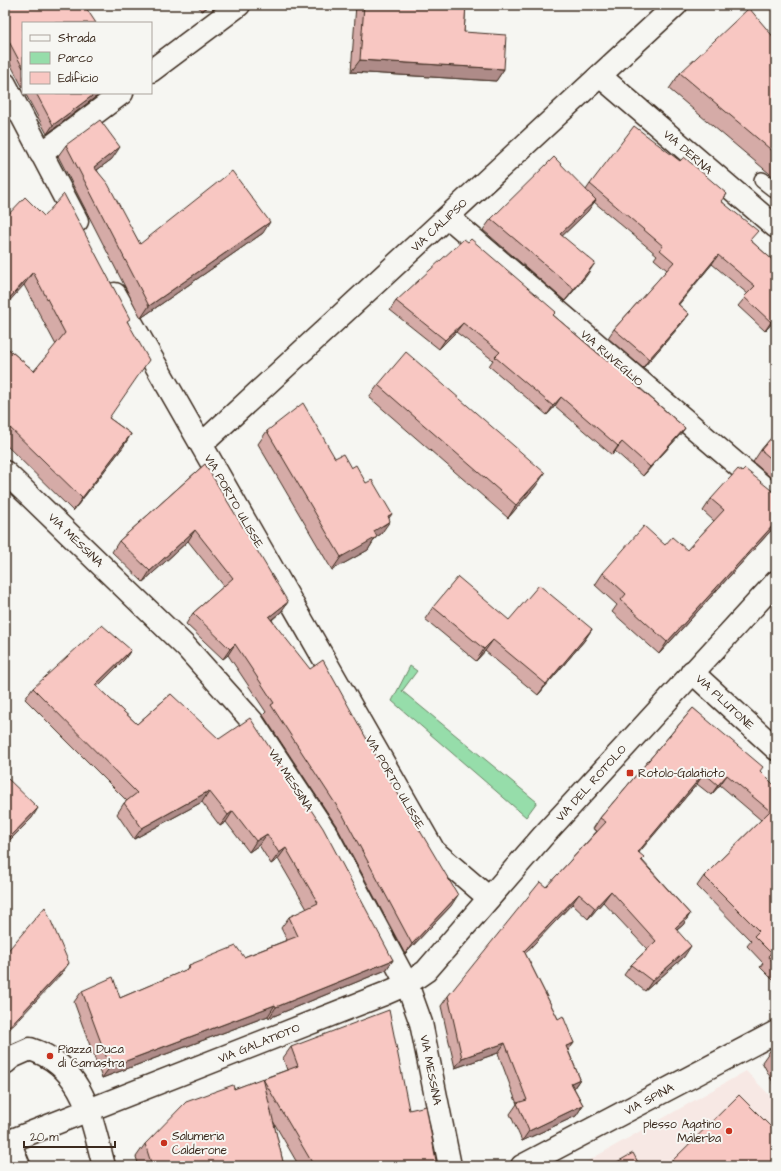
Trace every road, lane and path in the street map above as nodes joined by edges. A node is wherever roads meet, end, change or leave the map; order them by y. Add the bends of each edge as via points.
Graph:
1 (239, 5) edge
2 (676, 5) edge
3 (152, 70) edge
4 (600, 76) junction
5 (5, 84) edge
6 (121, 94) edge
7 (41, 154) junction
8 (762, 180) dead end
9 (776, 191) edge
10 (448, 217) junction
11 (776, 227) edge
12 (86, 238) edge
13 (104, 274) edge
14 (202, 444) junction
15 (5, 472) edge
16 (776, 498) edge
17 (776, 582) edge
18 (692, 672) junction
19 (776, 750) edge
20 (489, 898) junction
21 (407, 984) junction
22 (776, 1032) edge
23 (5, 1063) edge
24 (89, 1110) junction
25 (6, 1139) edge
26 (19, 1166) edge
27 (104, 1166) edge
28 (450, 1166) edge
29 (522, 1166) edge

1 - 3 street
2 - 4 street, VIA CALIPSO
4 - 10 street, VIA CALIPSO
4 - 11 street, VIA DERNA
5 - 7 street
6 - 7 street
7 - 12 street
8 - 9 lane
10 - 14 street, VIA CALIPSO
10 - 16 street, VIA RUVEGLIO
13 - 14 street, VIA PORTO ULISSE
14 - 20 street, VIA PORTO ULISSE via 434,851
15 - 21 street, VIA MESSINA via 186,648 252,721 326,833
17 - 18 street, VIA DEL ROTOLO
18 - 19 street, VIA PLUTONE
18 - 20 street, VIA DEL ROTOLO
20 - 21 street, VIA DEL ROTOLO via 426,971
21 - 24 street, VIA GALATIOTO
21 - 28 street, VIA MESSINA via 421,1023
22 - 29 street, VIA SPINA
23 - 24 street via 30,1049 43,1053 69,1072
24 - 25 street, VIA GALATIOTO
24 - 27 street
25 - 26 street

